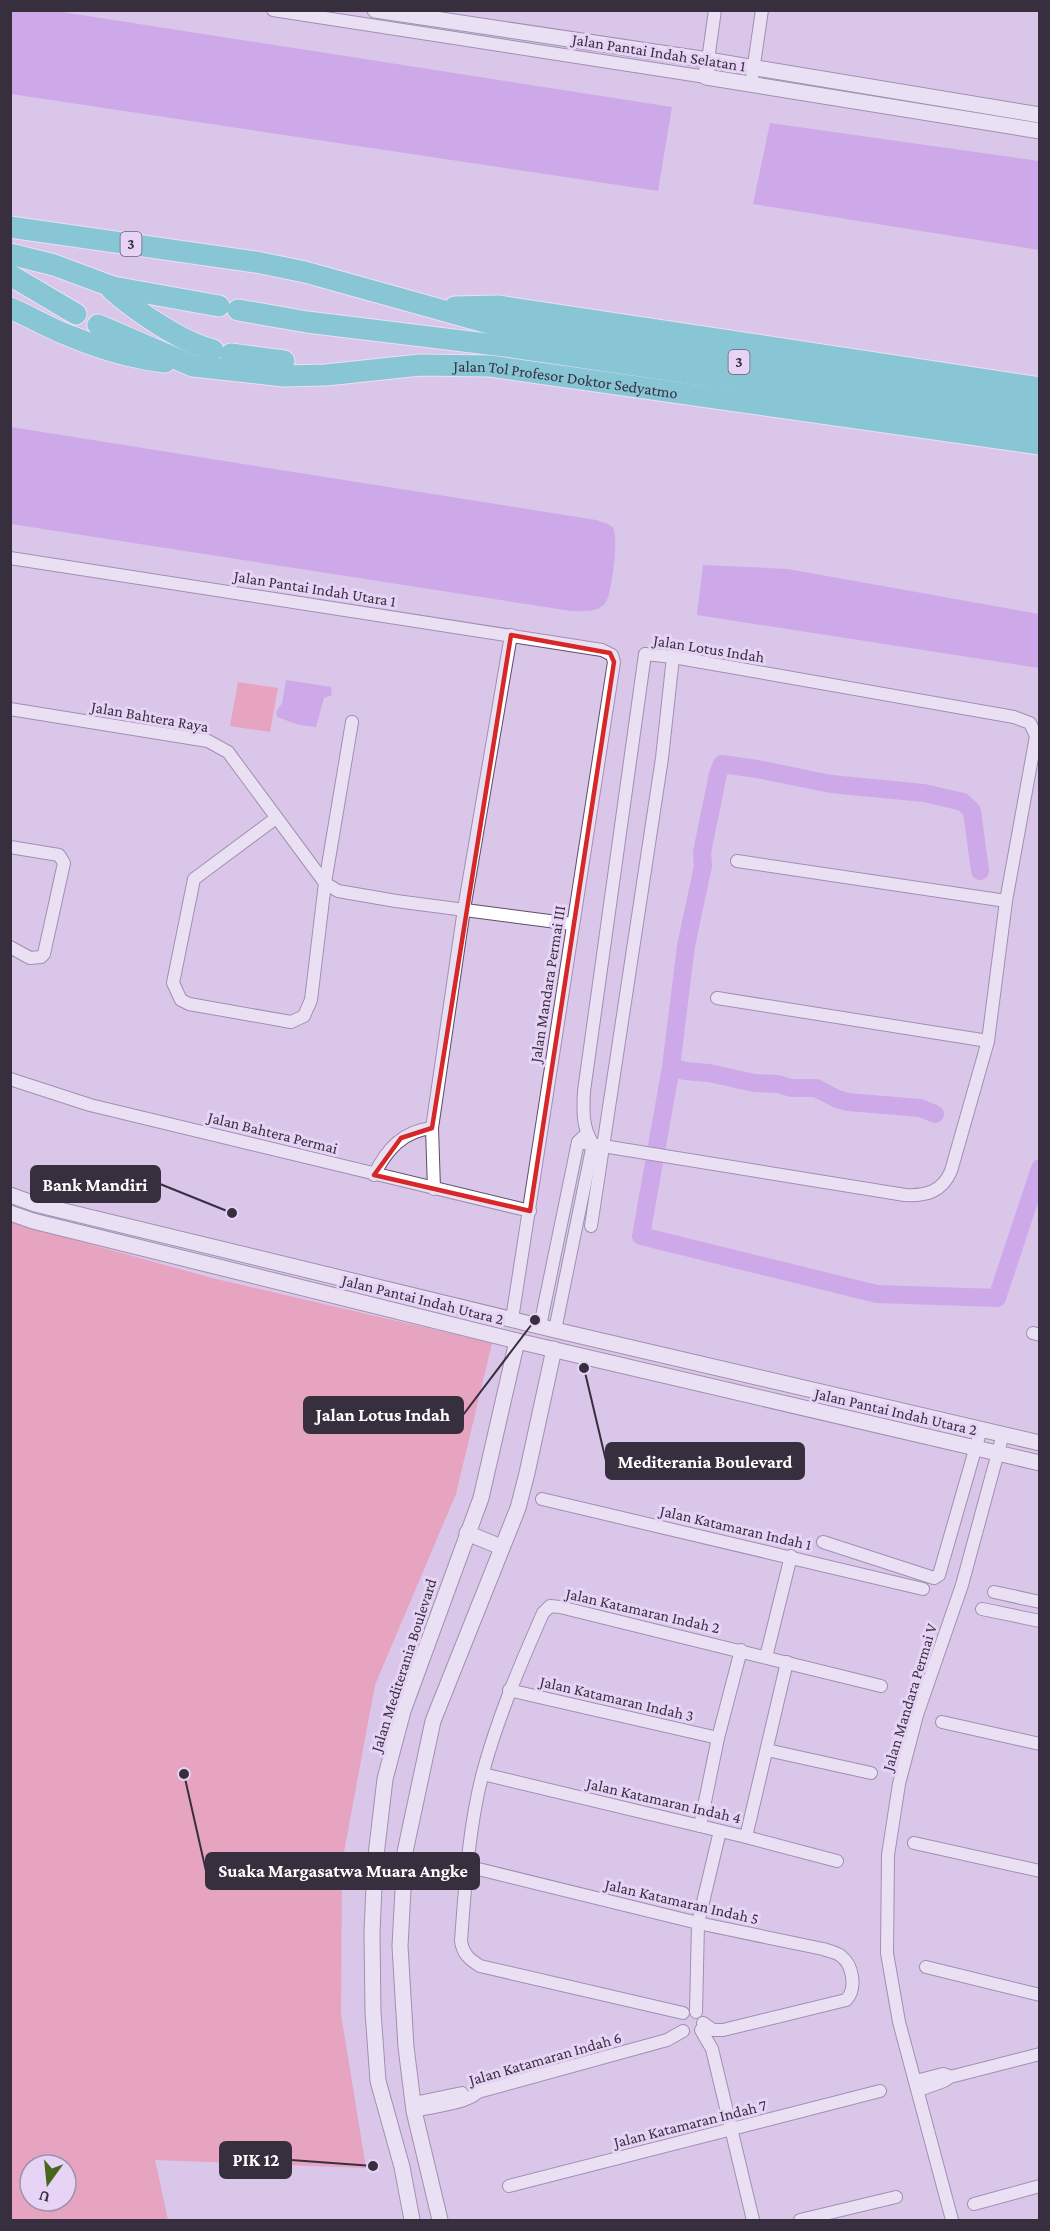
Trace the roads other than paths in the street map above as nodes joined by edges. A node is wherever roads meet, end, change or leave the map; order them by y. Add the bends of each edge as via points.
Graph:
1 (273, 10) edge
2 (375, 10) edge
3 (715, 10) edge
4 (762, 10) edge
5 (708, 60) junction
6 (753, 68) junction
7 (706, 77) junction
8 (751, 85) junction
9 (1040, 115) edge
10 (1040, 131) edge
11 (10, 227) edge
12 (10, 254) edge
13 (10, 269) edge
14 (10, 275) edge
15 (105, 284) junction
16 (10, 308) edge
17 (440, 308) junction
18 (76, 314) dead end
19 (98, 325) dead end
20 (193, 366) junction
21 (371, 370) junction
22 (1040, 388) edge
23 (1040, 408) edge
24 (1040, 425) edge
25 (1040, 444) edge
26 (10, 558) edge
27 (511, 635) junction
28 (612, 655) joint
29 (673, 657) junction
30 (10, 709) edge
31 (352, 722) dead end
32 (276, 818) junction
33 (10, 847) edge
34 (737, 861) dead end
35 (325, 883) junction
36 (1006, 902) junction
37 (464, 909) junction
38 (572, 924) junction
39 (10, 947) edge
40 (717, 998) dead end
41 (988, 1041) junction
42 (10, 1079) edge
43 (432, 1128) junction
44 (590, 1142) junction
45 (374, 1175) junction
46 (434, 1190) junction
47 (10, 1195) edge
48 (530, 1211) junction
49 (10, 1213) edge
50 (591, 1226) dead end
51 (512, 1319) junction
52 (547, 1328) junction
53 (517, 1341) junction
54 (554, 1349) junction
55 (594, 1358) junction
56 (981, 1429) junction
57 (1003, 1434) junction
58 (1040, 1443) edge
59 (976, 1448) junction
60 (998, 1453) junction
61 (1040, 1463) edge
62 (542, 1499) dead end
63 (467, 1533) junction
64 (823, 1542) dead end
65 (501, 1546) junction
66 (791, 1556) junction
67 (923, 1589) dead end
68 (994, 1592) dead end
69 (1040, 1602) edge
70 (982, 1609) dead end
71 (1040, 1621) edge
72 (741, 1650) junction
73 (766, 1657) junction
74 (787, 1662) junction
75 (881, 1686) dead end
76 (509, 1690) junction
77 (942, 1722) dead end
78 (718, 1738) junction
79 (1040, 1744) edge
80 (767, 1750) junction
81 (871, 1773) dead end
82 (483, 1774) junction
83 (700, 1826) junction
84 (720, 1831) junction
85 (746, 1837) junction
86 (914, 1843) dead end
87 (837, 1861) dead end
88 (466, 1866) junction
89 (1040, 1871) edge
90 (698, 1923) junction
91 (926, 1967) dead end
92 (1040, 1995) edge
93 (690, 2013) junction
94 (702, 2026) junction
95 (683, 2031) junction
96 (1040, 2054) edge
97 (917, 2085) junction
98 (880, 2091) dead end
99 (413, 2107) junction
100 (732, 2130) junction
101 (509, 2186) dead end
102 (1040, 2186) edge
103 (896, 2197) dead end
104 (974, 2205) dead end
105 (412, 2220) edge
106 (440, 2220) edge
107 (753, 2220) edge
108 (800, 2220) edge
109 (952, 2220) edge

1 - 7 street, Jalan Pantai Indah Selatan 1
2 - 5 street, Jalan Pantai Indah Selatan 1
3 - 5 street
4 - 6 street
5 - 6 street, Jalan Pantai Indah Selatan 1
5 - 7 street
6 - 8 street
6 - 9 street, Jalan Pantai Indah Selatan 1
7 - 8 street, Jalan Pantai Indah Selatan 1
8 - 10 street, Jalan Pantai Indah Selatan 1
11 - 17 highway, 3 via 256,262
12 - 15 highway, Jalan Tol Profesor Doktor Sedyatmo / 3
13 - 15 highway, Jalan Tol Profesor Doktor Sedyatmo / 3
14 - 18 highway
15 - 21 highway via 166,328 202,347 262,359
15 - 24 highway, Jalan Tol Profesor Doktor Sedyatmo / 3 via 307,322 512,347
16 - 20 highway via 113,352
17 - 22 highway, 3 via 498,306
17 - 23 highway, 3 via 524,330
19 - 20 highway, Jalan Tol Profesor Doktor Sedyatmo / 3
20 - 21 highway, Jalan Tol Profesor Doktor Sedyatmo / 3 via 284,376
21 - 25 highway, Jalan Tol Profesor Doktor Sedyatmo / 3 via 420,365 490,366
26 - 27 street, Jalan Pantai Indah Utara 1
27 - 28 street, Jalan Pantai Indah Utara 1
27 - 37 street
28 - 38 street, Jalan Mandara Permai III via 614,662
29 - 36 street, Jalan Lotus Indah via 1030,723 1036,736
29 - 44 street via 663,758
29 - 44 street, Jalan Lotus Indah via 645,654 584,1091 583,1116
30 - 32 street, Jalan Bahtera Raya via 208,741 228,752
31 - 35 street
32 - 35 street, Jalan Bahtera Raya
32 - 35 street via 194,879 173,983 181,1000 291,1022 304,1016 311,1000
33 - 39 street via 59,855 64,862 44,954 30,958
34 - 36 street
35 - 37 street via 338,891
36 - 41 street, Jalan Lotus Indah
37 - 38 street
37 - 43 street
38 - 48 street, Jalan Mandara Permai III
40 - 41 street
41 - 44 street, Jalan Lotus Indah via 947,1180 936,1191 922,1196
42 - 45 street, Jalan Bahtera Permai via 90,1105
43 - 45 street via 401,1138 383,1157
43 - 46 street
44 - 50 street
44 - 52 street, Jalan Lotus Indah
45 - 46 street, Jalan Bahtera Permai
46 - 48 street, Jalan Bahtera Permai
47 - 51 street, Jalan Pantai Indah Utara 2
48 - 51 street, Jalan Mandara Permai III
49 - 53 street, Jalan Pantai Indah Utara 2
51 - 52 street, Jalan Pantai Indah Utara 2
52 - 55 street via 554,1337 587,1346
52 - 56 street, Jalan Pantai Indah Utara 2
53 - 54 street, Jalan Pantai Indah Utara 2
53 - 63 street, Jalan Mediterania Boulevard via 481,1498
54 - 55 street, Jalan Pantai Indah Utara 2
54 - 65 street via 518,1508
55 - 59 street, Jalan Pantai Indah Utara 2
56 - 57 street, Jalan Pantai Indah Utara 2
56 - 59 street, Jalan Katamaran Indah 1
57 - 58 street, Jalan Pantai Indah Utara 2
57 - 60 street, Jalan Mandara Permai V
59 - 60 street, Jalan Pantai Indah Utara 2
59 - 64 street, Jalan Katamaran Indah 1 via 939,1575 934,1578
60 - 61 street, Jalan Pantai Indah Utara 2
60 - 97 street, Jalan Mandara Permai V via 962,1585 917,1715 899,1784 888,1855 887,1953 899,2022
62 - 66 street, Jalan Katamaran Indah 1
63 - 65 street
63 - 105 street, Jalan Mediterania Boulevard via 403,1711 385,1779 375,1864 373,2012 378,2081
65 - 99 street via 433,1721 405,1852 400,1946
66 - 67 street, Jalan Katamaran Indah 1
66 - 73 street
68 - 69 street
70 - 71 street
72 - 73 street, Jalan Katamaran Indah 2
72 - 76 street, Jalan Katamaran Indah 2 via 550,1606 543,1613
72 - 78 street
73 - 74 street, Jalan Katamaran Indah 2
74 - 75 street, Jalan Katamaran Indah 2
74 - 80 street
76 - 78 street, Jalan Katamaran Indah 3
76 - 82 street, Jalan Katamaran Indah 2
77 - 79 street
78 - 83 street
80 - 81 street
80 - 85 street
82 - 83 street, Jalan Katamaran Indah 4
82 - 88 street, Jalan Katamaran Indah 2
83 - 84 street, Jalan Katamaran Indah 4
84 - 85 street, Jalan Katamaran Indah 4
84 - 90 street
85 - 87 street, Jalan Katamaran Indah 4
86 - 89 street
88 - 90 street, Jalan Katamaran Indah 5
88 - 93 street, Jalan Katamaran Indah 2 via 461,1941 470,1960 489,1968
90 - 93 street
90 - 94 street, Jalan Katamaran Indah 5 via 823,1949 840,1955 851,1972 851,1991 846,2000 723,2030
91 - 92 street
93 - 94 street via 701,2017
93 - 95 street via 680,2019
94 - 95 street via 696,2034
94 - 100 street via 712,2049
95 - 99 street, Jalan Katamaran Indah 6 via 667,2040 478,2092 441,2096
96 - 97 street via 950,2077 943,2074
97 - 109 street, Jalan Mandara Permai V
98 - 100 street, Jalan Katamaran Indah 7
99 - 106 street
100 - 101 street, Jalan Katamaran Indah 7
100 - 107 street
102 - 104 street
103 - 108 street

